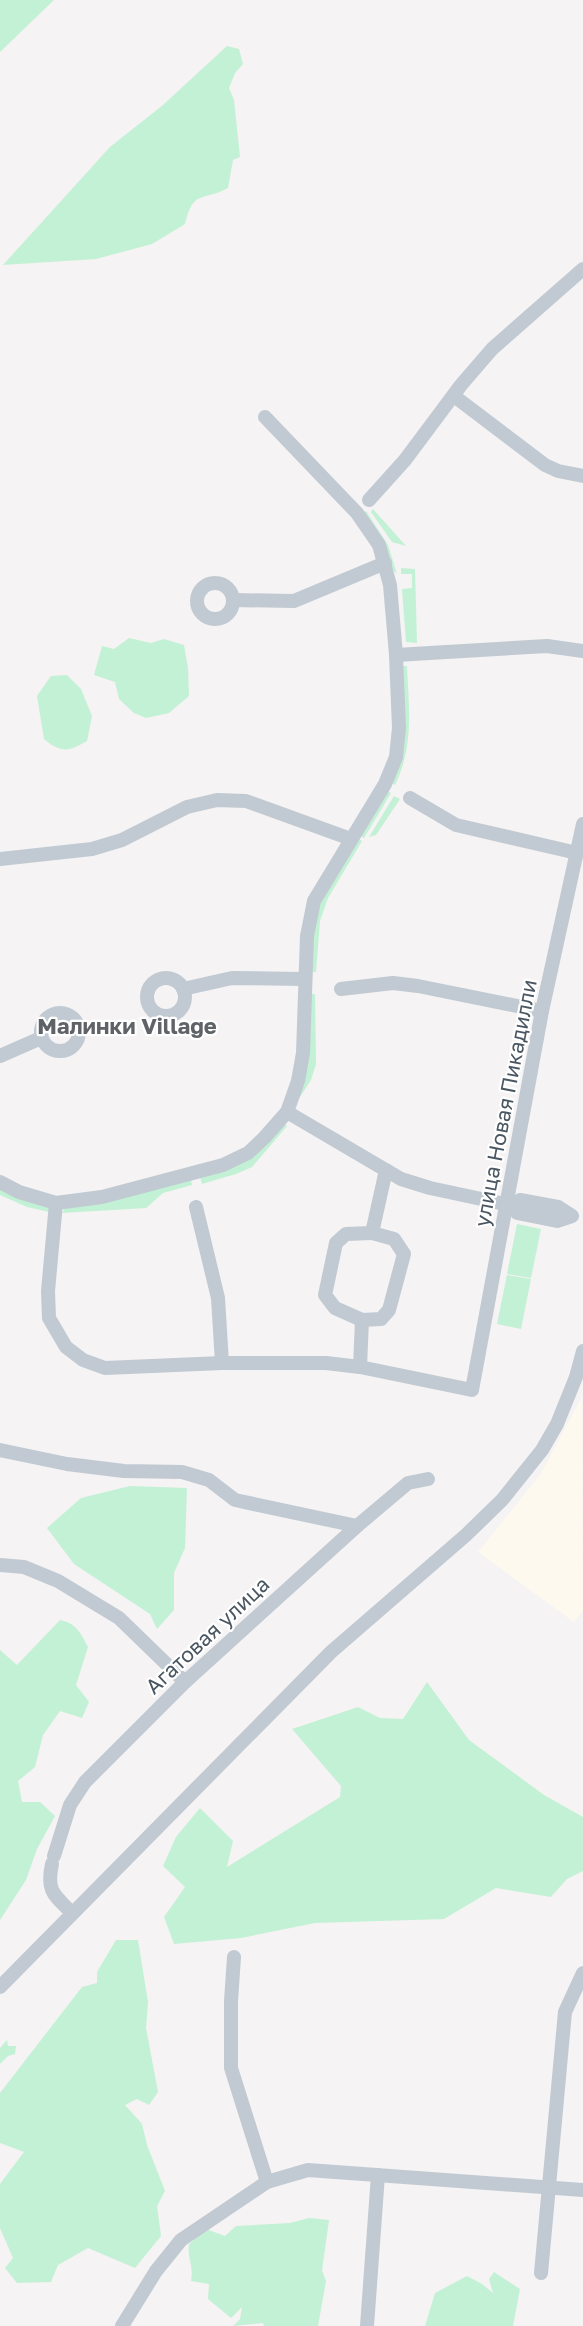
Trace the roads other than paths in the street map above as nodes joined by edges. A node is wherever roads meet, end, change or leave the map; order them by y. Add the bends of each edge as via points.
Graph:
1 (583, 269) edge
2 (454, 396) junction
3 (265, 417) dead end
4 (583, 476) edge
5 (369, 500) dead end
6 (385, 563) junction
7 (233, 600) dead end
8 (583, 651) edge
9 (396, 655) junction
10 (410, 798) dead end
11 (583, 824) edge
12 (351, 839) junction
13 (577, 853) junction
14 (0, 859) edge
15 (304, 979) junction
16 (183, 989) dead end
17 (341, 989) dead end
18 (542, 1011) junction
19 (41, 1038) dead end
20 (0, 1056) edge
21 (287, 1112) junction
22 (386, 1170) junction
23 (0, 1182) edge
24 (56, 1203) junction
25 (511, 1205) junction
26 (196, 1208) dead end
27 (577, 1217) edge
28 (372, 1233) junction
29 (362, 1320) junction
30 (583, 1351) edge
31 (222, 1363) junction
32 (360, 1367) junction
33 (0, 1449) edge
34 (428, 1479) dead end
35 (357, 1526) junction
36 (0, 1565) edge
37 (185, 1682) junction
38 (72, 1913) junction
39 (234, 1957) dead end
40 (583, 1973) edge
41 (0, 1987) edge
42 (378, 2175) junction
43 (267, 2182) junction
44 (549, 2187) junction
45 (583, 2190) edge
46 (541, 2273) dead end
47 (122, 2326) edge
48 (367, 2326) edge

1 - 2 street via 492,349
2 - 4 street via 545,465
2 - 5 street
3 - 6 street via 357,513 379,545
6 - 7 street via 294,601
6 - 9 street
8 - 9 street via 547,646
9 - 12 street via 396,757 385,784
10 - 13 street via 456,825
11 - 13 street, улица Новая Пикадилли
12 - 14 street via 246,801 217,800 187,807 122,840 92,849
12 - 15 street via 314,900
13 - 18 street, улица Новая Пикадилли
15 - 16 street via 232,978
15 - 21 street via 303,1053
17 - 18 street via 393,983
18 - 25 street, улица Новая Пикадилли
19 - 20 street
21 - 22 street
21 - 24 street via 248,1153 223,1165 102,1197
22 - 25 street via 430,1188
22 - 28 street
23 - 24 street
24 - 31 street via 49,1318 66,1347 83,1360 105,1368
25 - 27 street via 520,1200 558,1207
25 - 32 street, улица Новая Пикадилли via 472,1390
26 - 31 street via 218,1298
28 - 29 street via 394,1239 404,1254 389,1310 381,1319
28 - 29 street via 346,1234 336,1243 325,1295 335,1308
29 - 32 street
30 - 38 street via 557,1424 542,1450 502,1500 331,1652
31 - 32 street via 326,1363
33 - 35 street via 67,1464 124,1471 182,1472 208,1480 235,1500
34 - 35 street, Агатовая улица via 408,1483
35 - 37 street, Агатовая улица
36 - 37 street via 24,1567 58,1581 119,1618
37 - 38 street, Агатовая улица via 86,1782 70,1805 53,1860 50,1887
38 - 41 street
39 - 43 street via 231,2068
40 - 44 street via 566,2012
42 - 43 street via 308,2170
42 - 44 street
42 - 48 street
43 - 47 street via 182,2240 156,2271
44 - 45 street
44 - 46 street

